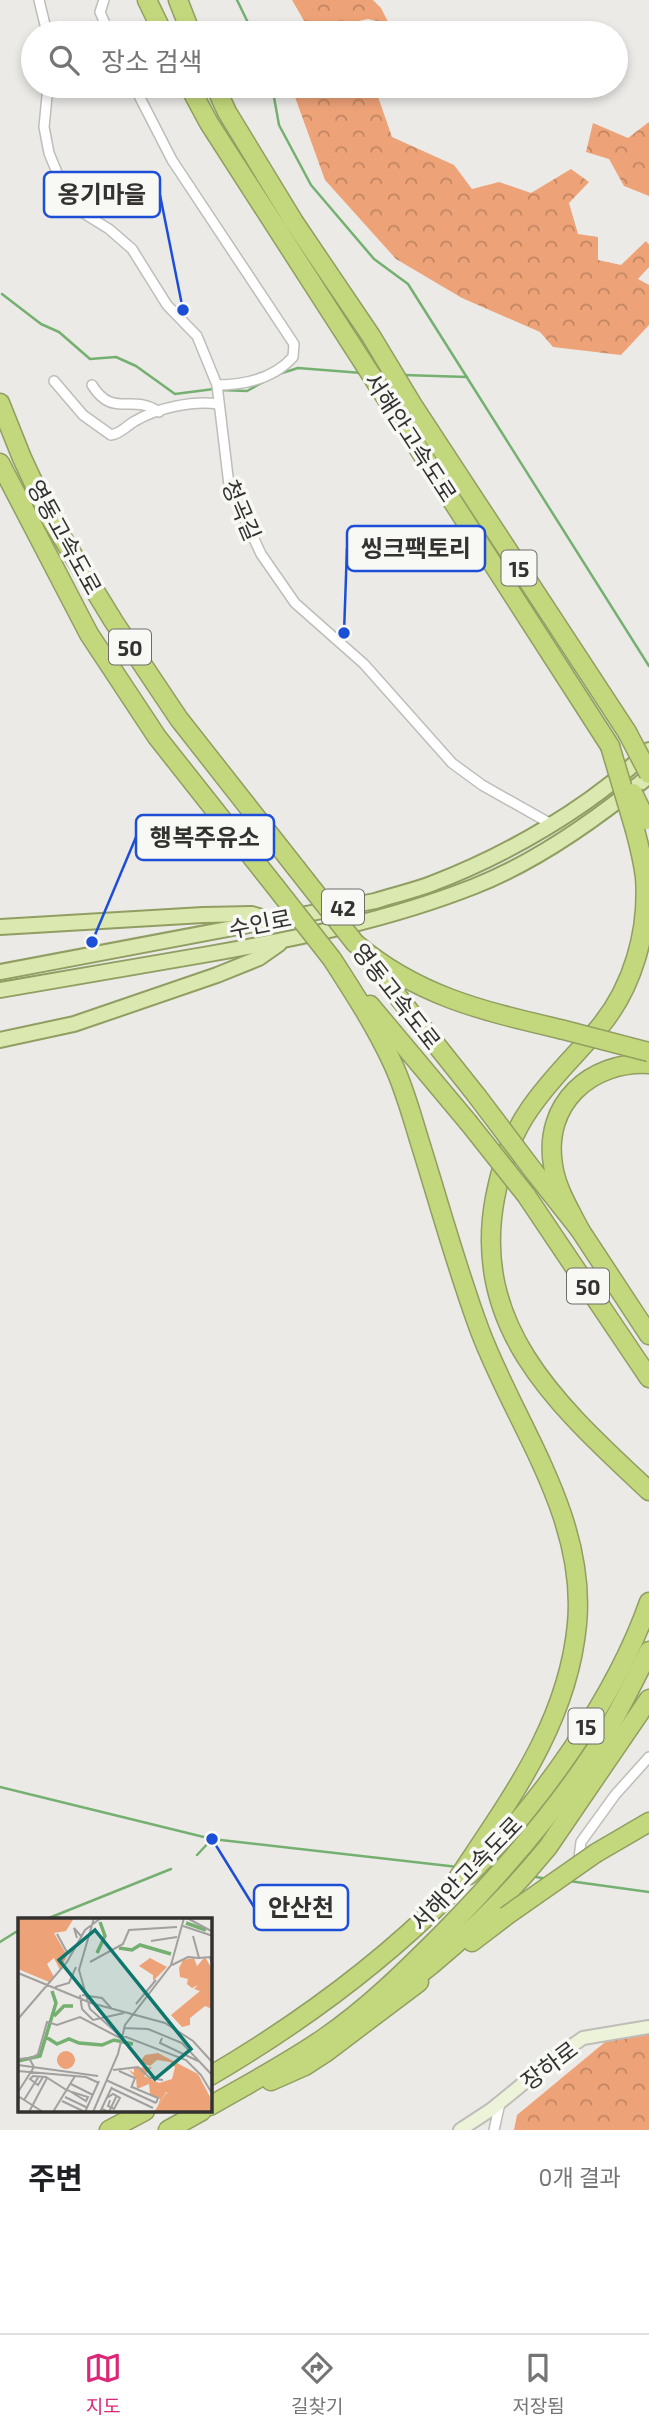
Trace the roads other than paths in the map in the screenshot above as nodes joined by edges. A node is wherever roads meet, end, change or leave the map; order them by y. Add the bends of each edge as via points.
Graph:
1 (39, 0) edge
2 (104, 0) edge
3 (147, 0) edge
4 (178, 0) edge
5 (44, 21) edge
6 (104, 21) edge
7 (157, 21) edge
8 (186, 21) edge
9 (47, 98) edge
10 (140, 98) edge
11 (195, 98) edge
12 (221, 98) edge
13 (54, 381) dead end
14 (92, 385) dead end
15 (217, 385) junction
16 (0, 403) edge
17 (218, 404) junction
18 (159, 412) junction
19 (0, 463) edge
20 (649, 750) edge
21 (649, 775) edge
22 (551, 824) junction
23 (643, 826) edge
24 (273, 921) junction
25 (0, 927) edge
26 (285, 940) junction
27 (355, 943) junction
28 (332, 959) junction
29 (0, 972) edge
30 (0, 990) edge
31 (0, 1039) edge
32 (649, 1052) edge
33 (649, 1064) edge
34 (580, 1230) junction
35 (649, 1335) edge
36 (649, 1378) edge
37 (649, 1491) edge
38 (649, 1602) edge
39 (649, 1651) edge
40 (649, 1699) edge
41 (649, 1757) edge
42 (649, 1822) edge
43 (578, 1868) dead end
44 (443, 1901) junction
45 (499, 1913) junction
46 (649, 2026) edge
47 (325, 2045) junction
48 (212, 2075) edge
49 (500, 2103) junction
50 (212, 2106) edge
51 (143, 2112) edge
52 (200, 2112) edge
53 (108, 2130) edge
54 (168, 2130) edge
55 (460, 2130) edge
56 (494, 2130) edge

1 - 5 street
2 - 6 street via 100,12
3 - 7 highway
4 - 8 highway
9 - 15 street, 청곡길 via 44,127 58,175 80,211 132,249 167,305 197,336
10 - 15 street via 172,160 294,344 293,357 278,370 255,381
11 - 23 highway, 서해안고속도로 / 15, bridge via 610,746
12 - 21 highway, 서해안고속도로 / 15, bridge via 294,222 626,732
13 - 18 street via 83,415 111,435
14 - 18 street via 111,404 139,404
15 - 17 street, 청곡길
16 - 27 highway, 영동고속도로 / 50, bridge via 49,516 114,622 179,719
17 - 18 street via 194,402
17 - 22 street, 청곡길 via 229,485 261,554 295,603 357,657 452,763
19 - 28 highway, 영동고속도로 / 50, bridge via 89,634 157,737
20 - 22 main road, 수인로 / 42
21 - 26 main road, 수인로 / 42 via 568,835 476,885 381,918
22 - 24 main road, 수인로 / 42 via 431,884 374,901
23 - 37 highway, 서해안고속도로 via 645,924 627,986 518,1128 500,1174 490,1244 497,1293 530,1366 578,1422
24 - 25 main road via 252,914 203,915
24 - 29 main road, 수인로 / 42
26 - 30 main road, 수인로 / 42
26 - 31 main road via 217,975 74,1024
27 - 32 highway, bridge via 402,977 444,997 486,1012
27 - 34 highway, 영동고속도로 / 50, bridge
28 - 36 highway, 영동고속도로 / 50, bridge via 526,1195
28 - 44 highway via 370,1019 401,1085 480,1331 547,1477 572,1550 577,1588 577,1623 563,1694 550,1729
33 - 34 highway via 624,1064 593,1075 569,1097 554,1126 553,1167
34 - 35 highway, 영동고속도로 / 50
38 - 44 highway, 서해안고속도로 / 15 via 607,1691 572,1749 504,1838
39 - 47 highway, 서해안고속도로 / 15 via 588,1761 527,1843 467,1909
40 - 45 highway
41 - 43 street via 581,1842
42 - 45 highway, bridge
44 - 48 highway, 서해안고속도로 / 15 via 330,1999
45 - 47 highway
46 - 49 street, 장하로 via 583,2038
47 - 50 highway, 서해안고속도로 / 15
49 - 55 street, 장하로
49 - 56 street
51 - 53 highway
52 - 54 highway

